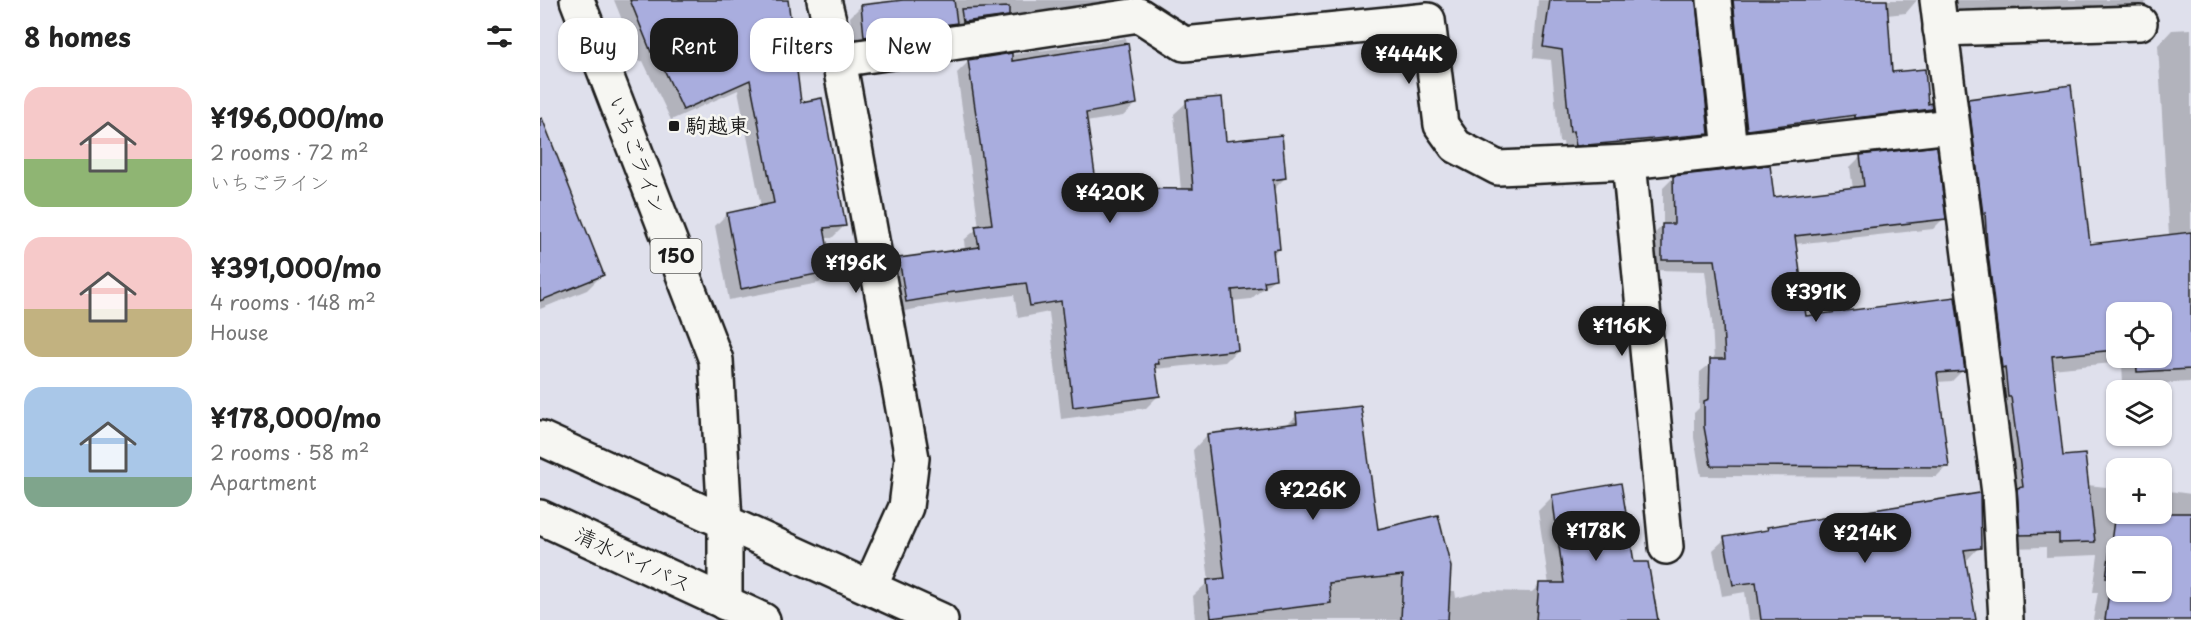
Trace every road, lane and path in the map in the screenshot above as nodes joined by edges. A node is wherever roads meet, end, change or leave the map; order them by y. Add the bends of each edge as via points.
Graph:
1 (577, 0) edge
2 (824, 0) edge
3 (1714, 0) edge
4 (1938, 15) edge
5 (828, 18) edge
6 (2140, 23) dead end
7 (854, 58) edge
8 (840, 72) edge
9 (1951, 126) junction
10 (1730, 150) junction
11 (1629, 162) junction
12 (540, 438) edge
13 (540, 517) edge
14 (724, 522) junction
15 (1666, 547) dead end
16 (870, 587) junction
17 (725, 611) edge
18 (763, 620) edge
19 (941, 620) edge
20 (2006, 620) edge

1 - 14 main road, いちごライン / 150 via 716,360
2 - 5 main road
3 - 10 main road
4 - 6 main road
4 - 9 main road
7 - 11 main road via 1139,15 1184,44 1428,20 1441,125 1456,146 1498,168
8 - 16 main road via 912,458 906,507
9 - 10 main road
9 - 20 main road via 1999,493
10 - 11 main road
11 - 15 main road
12 - 14 main road
13 - 17 main road, 清水バイパス
14 - 16 main road
14 - 17 main road, いちごライン / 150
16 - 19 main road
17 - 18 main road

